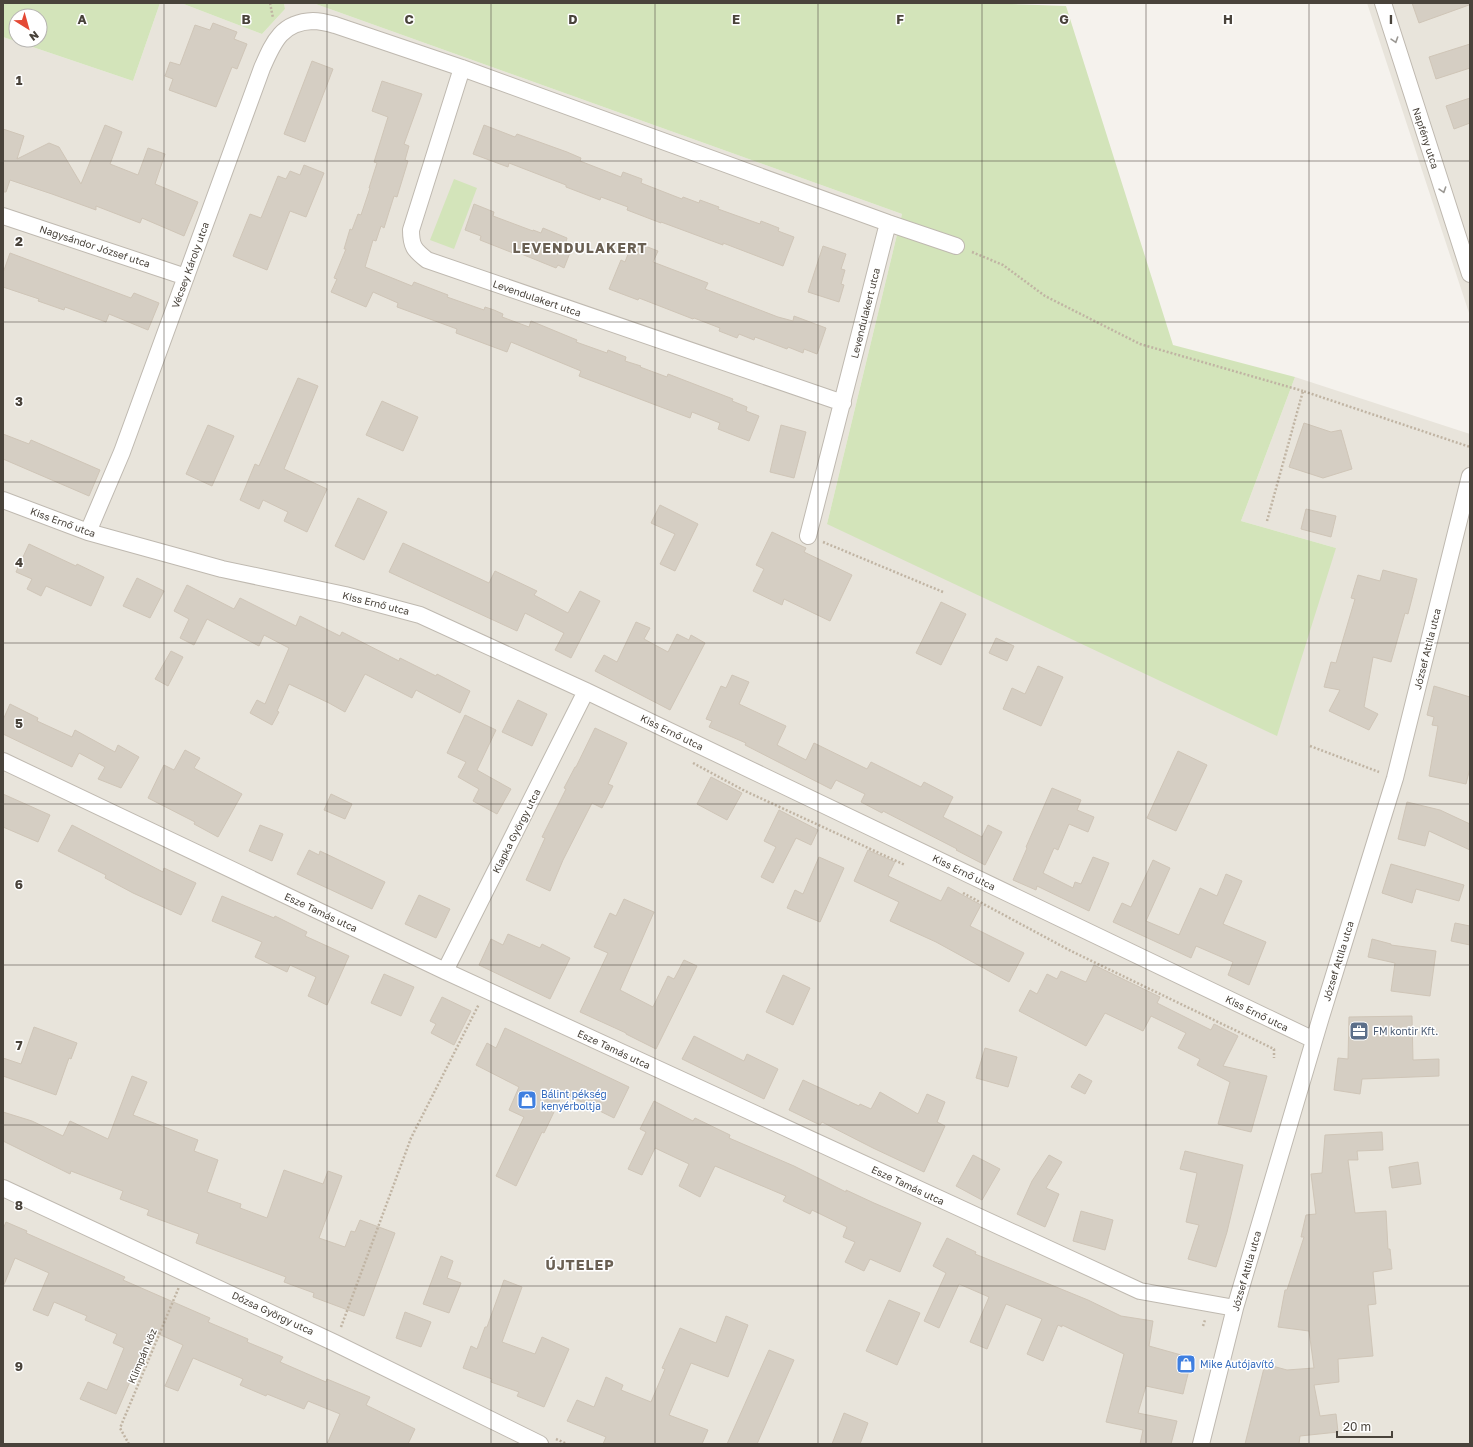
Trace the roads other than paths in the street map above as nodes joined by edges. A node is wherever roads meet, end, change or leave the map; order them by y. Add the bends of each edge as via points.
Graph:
1 (1382, 3) edge
2 (462, 68) junction
3 (3, 216) edge
4 (888, 223) junction
5 (956, 246) road end
6 (1470, 274) edge
7 (186, 276) junction
8 (842, 402) junction
9 (1470, 476) edge
10 (3, 500) edge
11 (88, 532) junction
12 (808, 536) road end
13 (586, 691) junction
14 (3, 761) edge
15 (446, 971) junction
16 (1314, 1040) junction
17 (3, 1188) edge
18 (1235, 1308) junction
19 (540, 1444) edge
20 (1201, 1444) edge

1 -> 6 street, Napfény utca
2 - 4 street
2 - 7 street, Vécsey Károly utca via 335,25 314,21 288,27 278,36 262,68
2 - 8 street, Levendulakert utca via 411,230 411,242 417,252 427,260
3 - 7 street, Nagysándor József utca
4 - 5 street
4 - 8 street, Levendulakert utca
7 - 11 street, Vécsey Károly utca via 122,452
8 - 12 street, Levendulakert utca
9 - 16 street, József Attila utca via 1395,778
10 - 11 street, Kiss Ernő utca
11 - 13 street, Kiss Ernő utca via 222,569 420,614
13 - 15 street, Klapka György utca
13 - 16 street, Kiss Ernő utca
14 - 15 street, Esze Tamás utca
15 - 18 street, Esze Tamás utca via 1140,1291
16 - 18 street, József Attila utca
17 - 19 street, Dózsa György utca via 335,1343
18 - 20 street, József Attila utca

